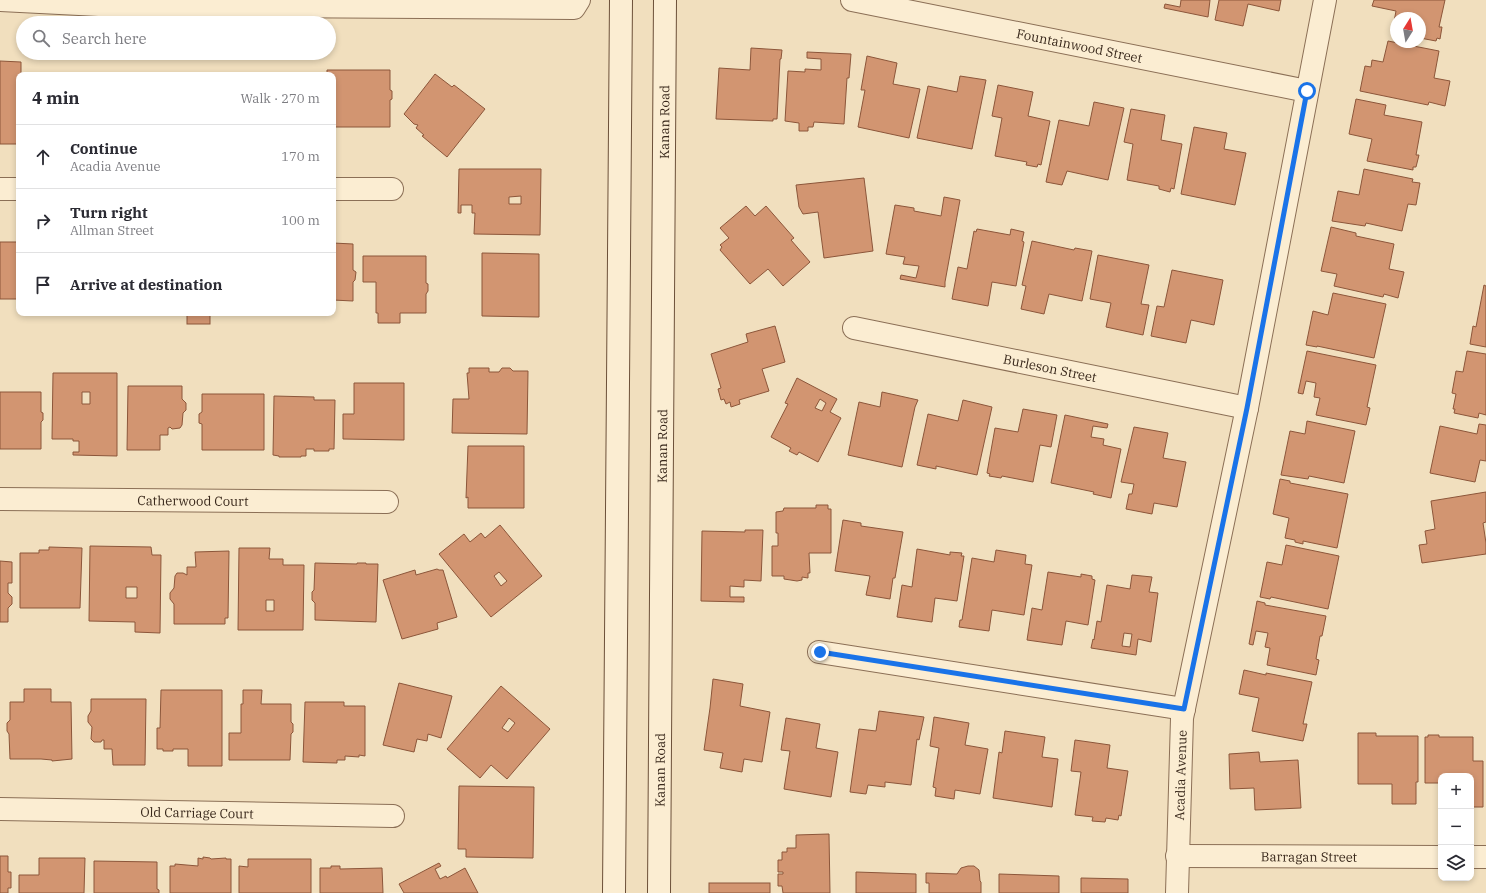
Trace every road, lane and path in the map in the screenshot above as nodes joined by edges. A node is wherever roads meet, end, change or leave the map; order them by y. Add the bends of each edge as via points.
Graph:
1 (0, 0) edge
2 (580, 0) edge
3 (621, 0) edge
4 (665, 0) edge
5 (852, 0) edge
6 (1325, 0) edge
7 (99, 3) edge
8 (1307, 91) junction
9 (336, 189) edge
10 (392, 189) dead end
11 (0, 190) edge
12 (16, 190) edge
13 (854, 328) dead end
14 (1247, 408) junction
15 (0, 500) edge
16 (387, 502) dead end
17 (820, 652) dead end
18 (1184, 709) junction
19 (0, 809) edge
20 (393, 816) dead end
21 (1177, 856) junction
22 (1438, 857) edge
23 (1474, 857) edge
24 (1486, 857) edge
25 (614, 893) edge
26 (659, 893) edge
27 (1177, 893) edge

1 - 7 street
2 - 7 street via 574,8
3 - 25 street
4 - 26 street, Kanan Road
5 - 8 street, Fountainwood Street
6 - 8 street, Acadia Avenue
8 - 14 street, Acadia Avenue
9 - 10 street
11 - 12 street
13 - 14 street, Burleson Street
14 - 18 street, Acadia Avenue
15 - 16 street, Catherwood Court
17 - 18 street
18 - 21 street, Acadia Avenue
19 - 20 street, Old Carriage Court
21 - 22 street, Barragan Street
21 - 27 street, Acadia Avenue
23 - 24 street

